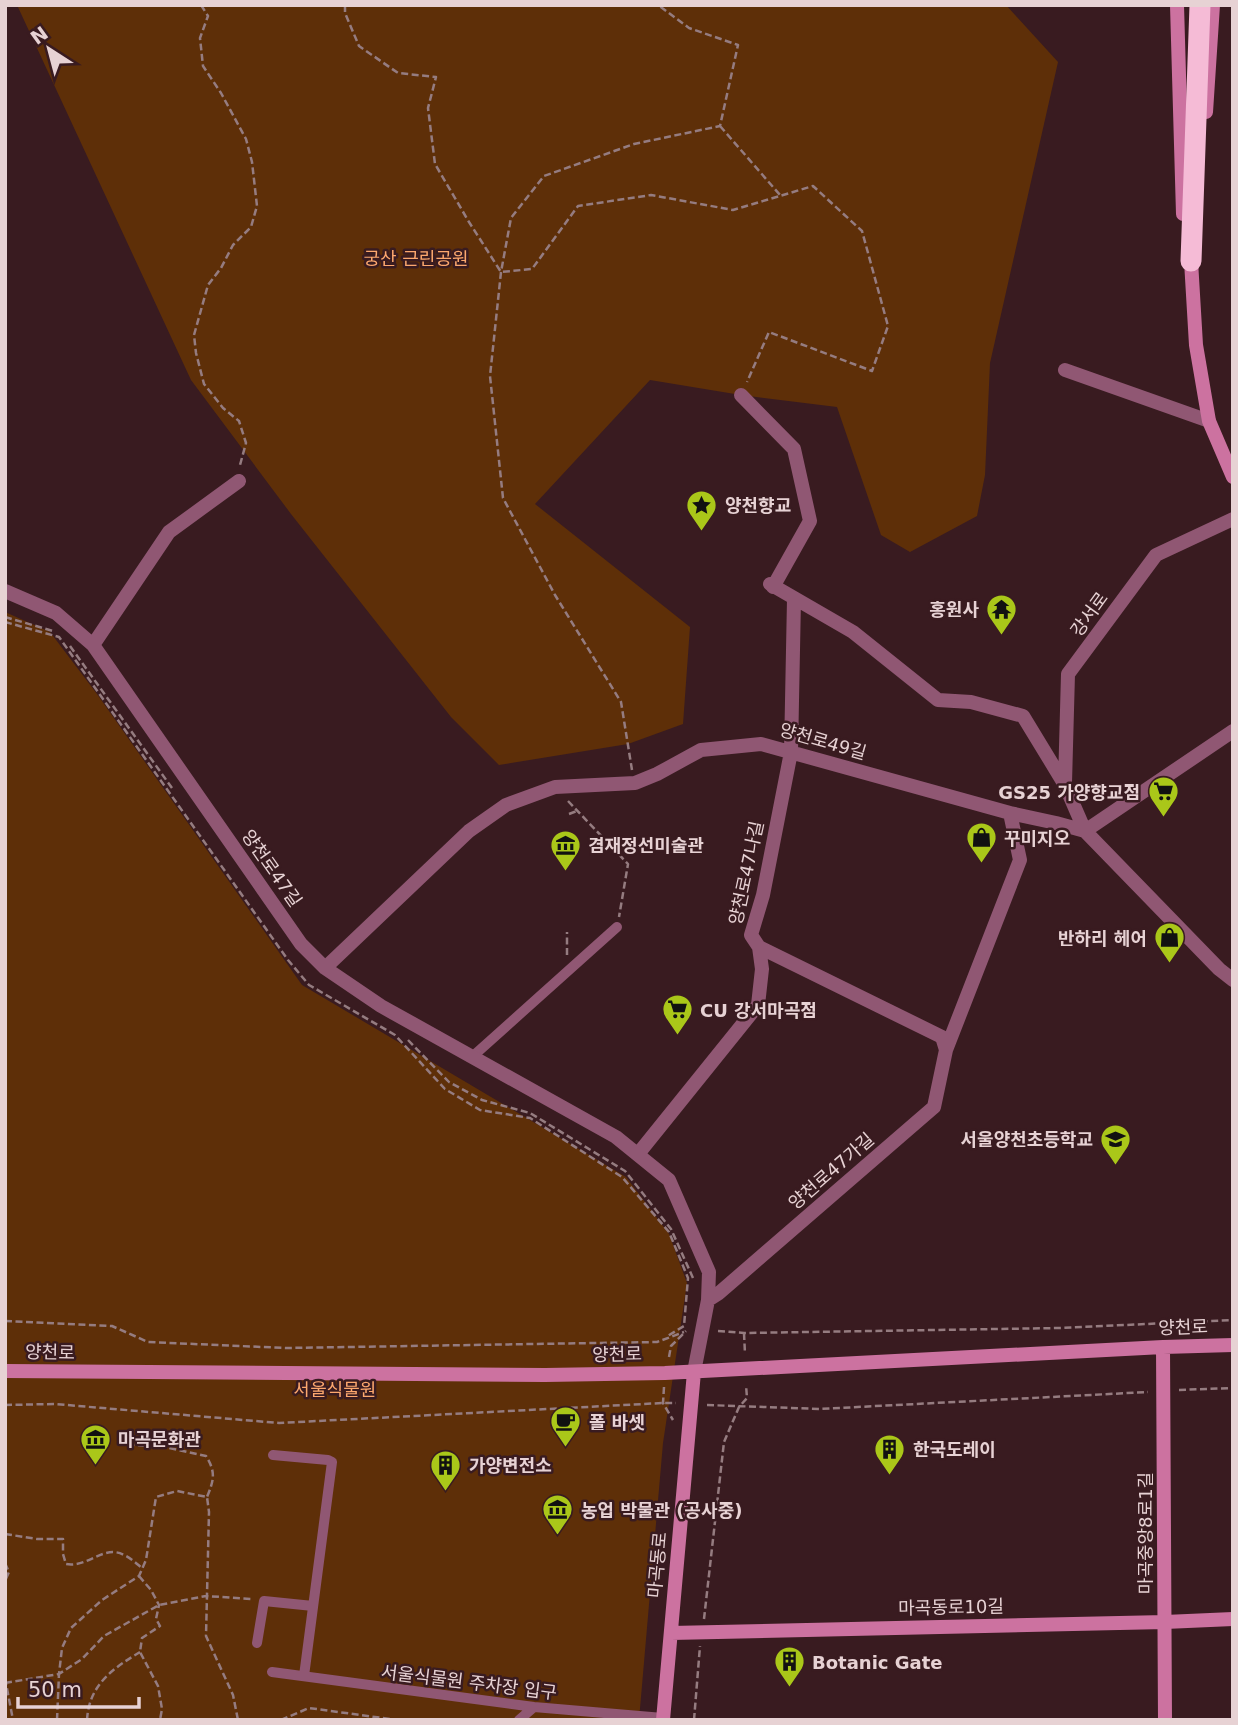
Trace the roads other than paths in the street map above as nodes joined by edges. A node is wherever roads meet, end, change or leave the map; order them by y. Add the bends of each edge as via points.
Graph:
1 (1177, 5) edge
2 (1200, 5) edge
3 (1213, 5) edge
4 (1191, 261) junction
5 (1065, 370) dead end
6 (741, 395) road end
7 (1209, 421) junction
8 (1233, 477) edge
9 (239, 481) road end
10 (1233, 519) edge
11 (5, 590) edge
12 (794, 599) junction
13 (93, 645) junction
14 (1233, 731) edge
15 (791, 752) junction
16 (1065, 785) junction
17 (1010, 813) junction
18 (1085, 831) junction
19 (618, 927) road end
20 (759, 947) junction
21 (325, 968) junction
22 (1233, 980) edge
23 (946, 1051) junction
24 (472, 1057) junction
25 (638, 1154) junction
26 (708, 1300) junction
27 (1231, 1341) edge
28 (1163, 1347) junction
29 (5, 1371) edge
30 (694, 1371) junction
31 (273, 1455) dead end
32 (313, 1606) junction
33 (1233, 1619) edge
34 (1165, 1622) junction
35 (671, 1633) junction
36 (257, 1643) dead end
37 (272, 1672) dead end
38 (304, 1676) junction
39 (534, 1707) junction
40 (663, 1719) edge
41 (519, 1720) edge
42 (1165, 1720) edge

1 - 4 main road via 1184,246
2 - 4 highway
3 - 4 main road via 1202,237
4 - 7 main road via 1196,345
5 - 7 street
6 - 12 street via 794,449 810,521 771,586
7 - 8 main road
9 - 13 street via 169,532
10 - 16 street, 강서로 via 1156,555 1068,674
11 - 13 street, 양천로47길 via 56,613
12 - 15 street, 양천로47나길
12 - 16 street via 853,632 938,700 971,702 1023,716
13 - 21 street, 양천로47길 via 301,944
14 - 18 street
15 - 17 street, 양천로49길
15 - 20 street, 양천로47나길 via 751,935
15 - 21 street, 양천로49길 via 761,744 701,750 635,783 555,787 506,804 469,831
16 - 18 street
17 - 18 street, 양천로49길
17 - 23 street, 양천로47가길 via 1020,860
18 - 22 street
19 - 24 lane
20 - 23 street via 942,1037
20 - 25 street, 양천로47나길 via 758,1005
21 - 24 street, 양천로47길
23 - 26 street, 양천로47가길 via 934,1108
24 - 25 street, 양천로47길 via 616,1137
25 - 26 street, 양천로47길 via 669,1180 709,1272
26 - 30 street, 양천로47길 via 693,1329
27 - 28 main road, 양천로
28 - 30 main road, 양천로
28 - 34 main road, 마곡중앙8로1길
29 - 30 main road, 양천로 via 545,1375
30 - 35 main road, 마곡동로
31 - 32 lane via 331,1462
32 - 36 lane via 264,1601
32 - 38 lane
33 - 34 main road, 마곡동로10길
34 - 35 main road, 마곡동로10길
34 - 42 main road, 마곡중앙8로1길
35 - 40 main road, 마곡동로
37 - 38 lane, 서울식물원 주차장 입구
38 - 39 lane, 서울식물원 주차장 입구
39 - 40 lane, 서울식물원 주차장 입구
39 - 41 lane

